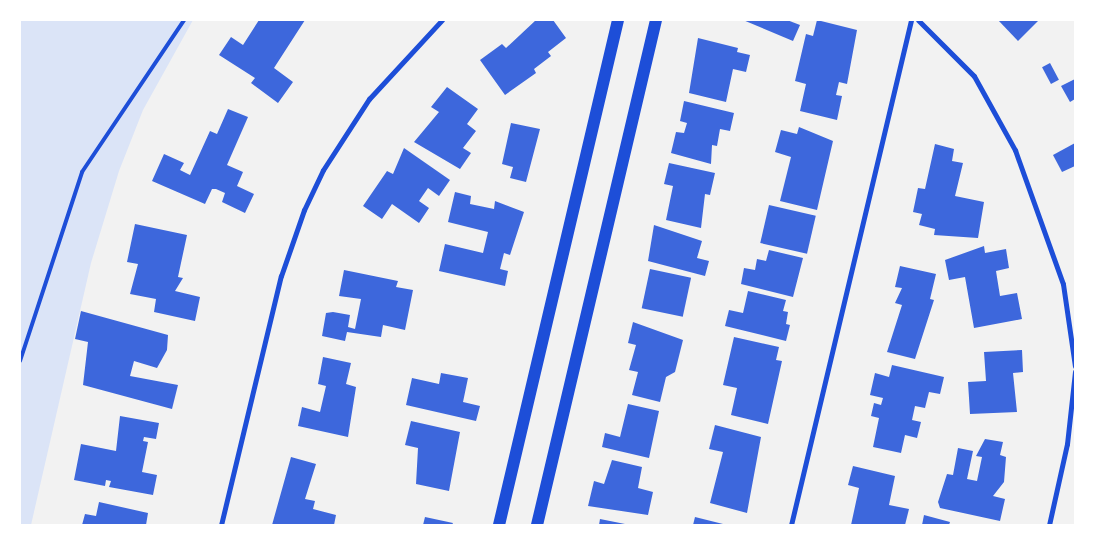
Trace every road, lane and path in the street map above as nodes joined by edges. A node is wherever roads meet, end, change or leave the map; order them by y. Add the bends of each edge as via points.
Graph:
1 (184, 20) edge
2 (442, 20) edge
3 (618, 20) edge
4 (656, 20) edge
5 (911, 20) edge
6 (918, 20) edge
7 (20, 361) edge
8 (1075, 366) edge
9 (1075, 371) edge
10 (221, 525) edge
11 (499, 525) edge
12 (537, 525) edge
13 (791, 525) edge
14 (1049, 525) edge

1 - 7 lane via 82,172
2 - 10 street via 369,99 324,170 304,210 281,276
3 - 11 main road
4 - 12 main road
5 - 13 street
6 - 8 street via 974,76 1015,150 1065,291
9 - 14 street via 1067,444

